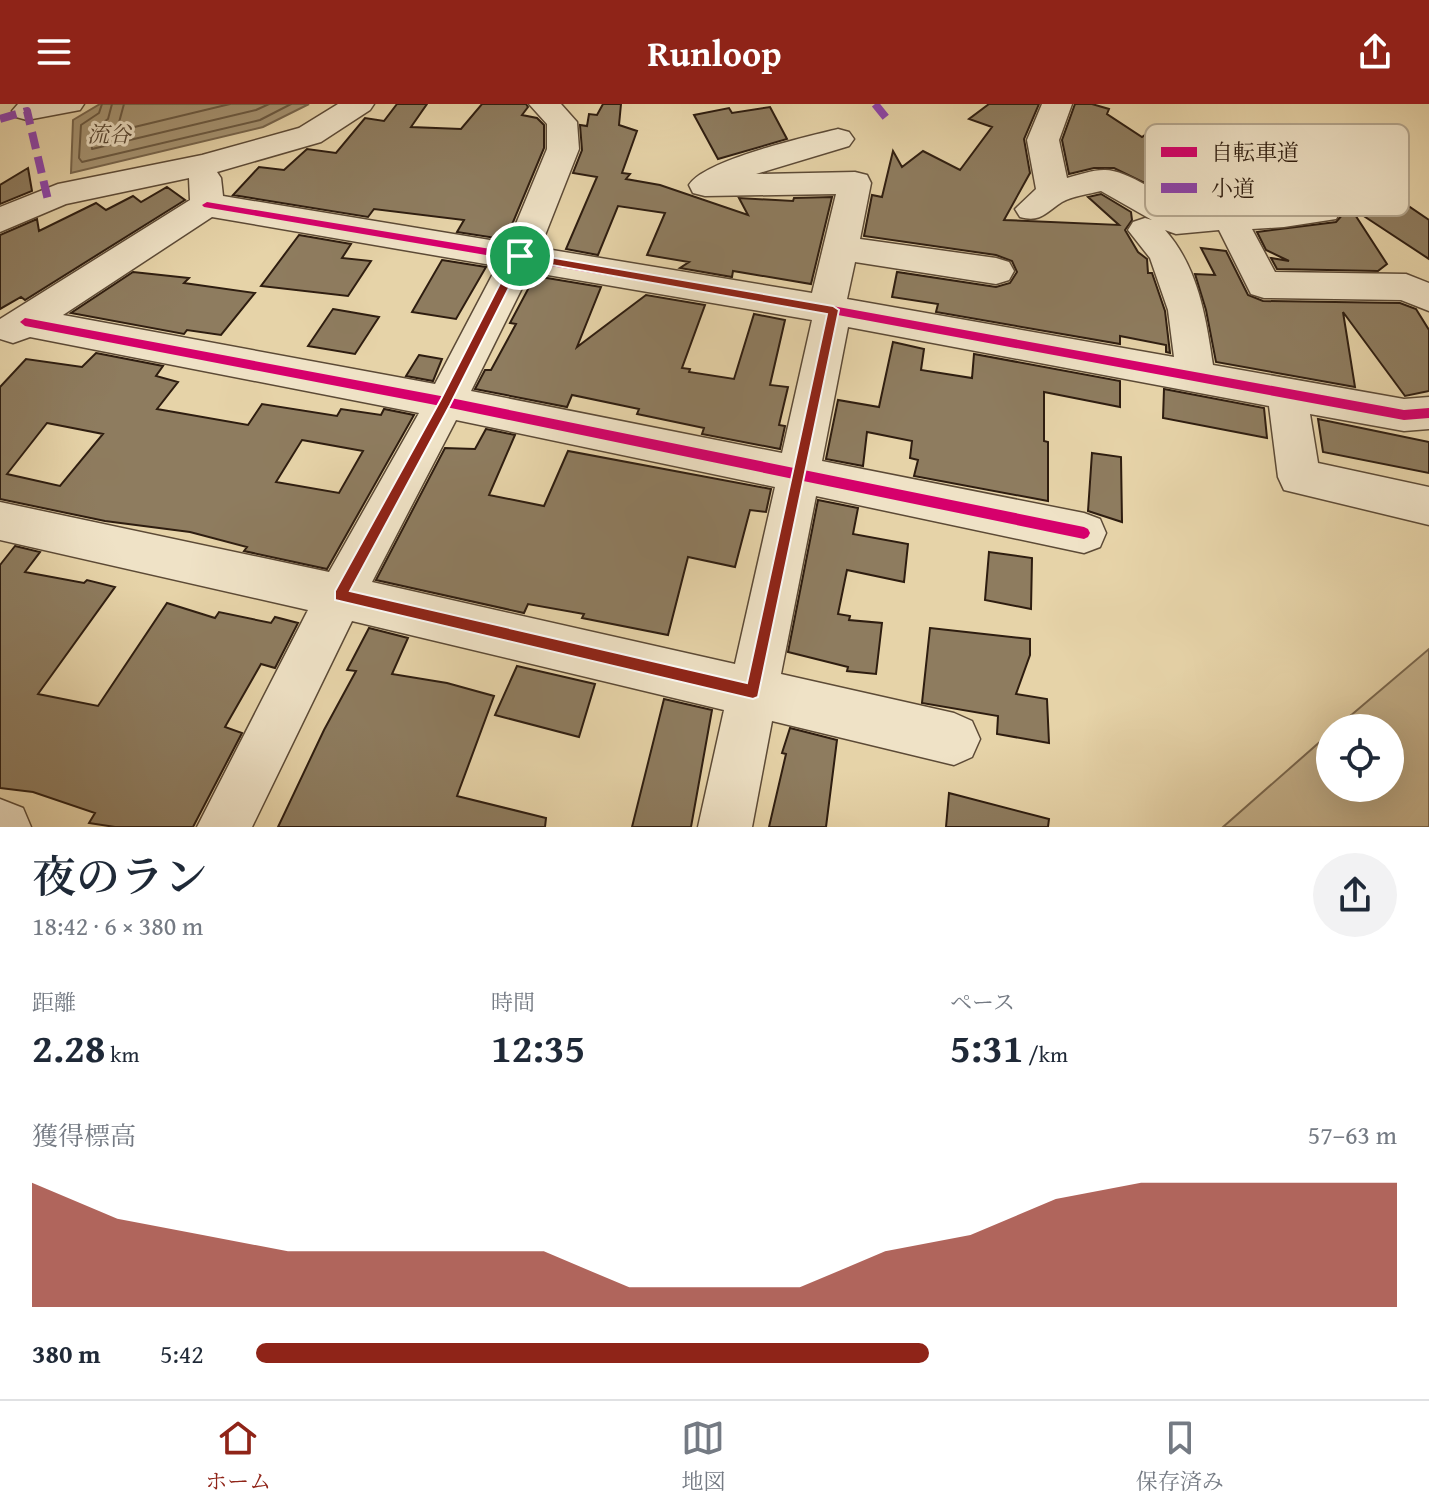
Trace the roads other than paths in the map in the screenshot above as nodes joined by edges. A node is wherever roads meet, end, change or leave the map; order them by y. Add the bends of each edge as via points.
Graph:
1 (69, 104) edge
2 (359, 104) edge
3 (544, 104) edge
4 (1057, 104) edge
5 (27, 111) dead end
6 (838, 139) dead end
7 (204, 165) junction
8 (1145, 200) edge
9 (207, 205) junction
10 (1169, 216) edge
11 (1284, 216) edge
12 (1230, 218) junction
13 (0, 220) edge
14 (1145, 230) dead end
15 (840, 248) junction
16 (520, 256) junction
17 (996, 271) dead end
18 (1429, 298) edge
19 (830, 310) junction
20 (13, 329) edge
21 (1196, 377) junction
22 (1287, 393) junction
23 (446, 402) junction
24 (1429, 413) edge
25 (797, 475) junction
26 (1429, 506) edge
27 (0, 521) edge
28 (1084, 533) dead end
29 (340, 596) junction
30 (753, 692) junction
31 (954, 739) dead end
32 (224, 827) edge
33 (725, 827) edge

1 - 5 street
2 - 7 street via 310,135
3 - 16 street via 562,122 563,149
4 - 8 street via 1043,140 1043,200 1105,180
6 - 15 street via 736,169 705,185 855,183
7 - 9 street
7 - 13 street via 58,195
9 - 16 street
9 - 20 street
10 - 12 street via 1176,222
11 - 12 street
12 - 18 street via 1264,285 1406,287
14 - 21 street via 1166,254 1186,310
15 - 17 street
15 - 19 street
16 - 19 street
16 - 23 street
19 - 21 street
19 - 25 street
20 - 23 street
21 - 22 street
22 - 24 street via 1404,415
22 - 26 street via 1299,477
23 - 25 street
23 - 29 street
25 - 28 street
25 - 30 street
27 - 29 street
29 - 30 street
29 - 32 street
30 - 31 street
30 - 33 street

